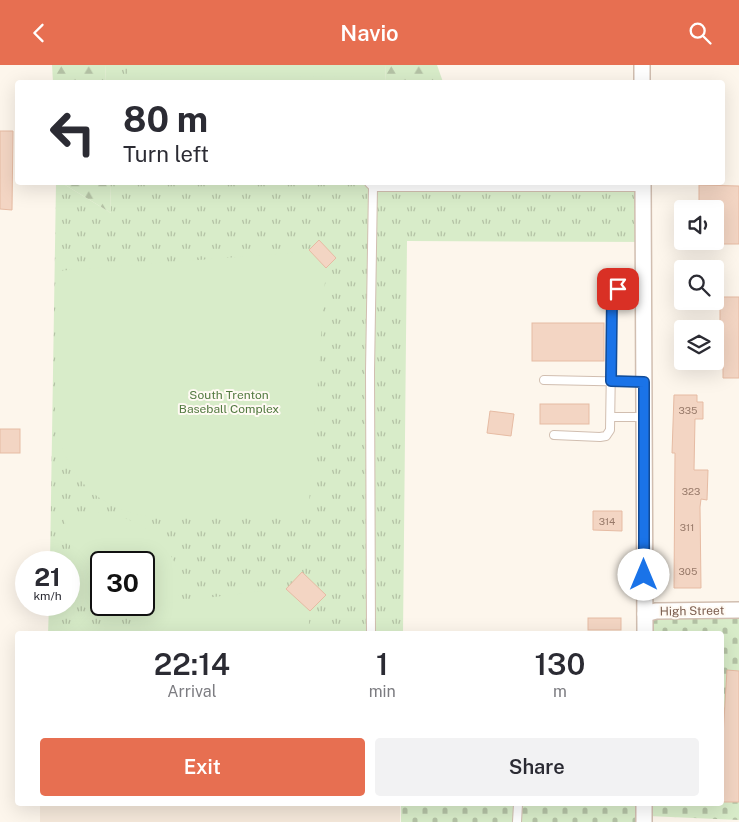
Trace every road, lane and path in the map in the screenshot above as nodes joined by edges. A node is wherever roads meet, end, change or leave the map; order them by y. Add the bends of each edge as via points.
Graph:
1 (642, 65) edge
2 (642, 80) edge
3 (371, 185) edge
4 (642, 185) edge
5 (643, 288) junction
6 (544, 380) dead end
7 (611, 381) junction
8 (644, 382) junction
9 (611, 417) junction
10 (644, 417) junction
11 (554, 435) dead end
12 (739, 610) edge
13 (645, 614) junction
14 (371, 631) edge
15 (645, 631) edge
16 (518, 806) edge
17 (644, 806) edge
18 (517, 822) edge
19 (644, 822) edge

1 - 2 street
3 - 4 lane
3 - 14 lane
4 - 5 street
5 - 7 lane via 618,289 612,297
5 - 8 street
6 - 7 lane
7 - 8 lane
7 - 9 lane
8 - 10 street
9 - 10 lane
9 - 11 lane via 610,431 606,436
10 - 13 street
12 - 13 street, High Street via 656,611
13 - 15 street
16 - 18 lane
17 - 19 street

